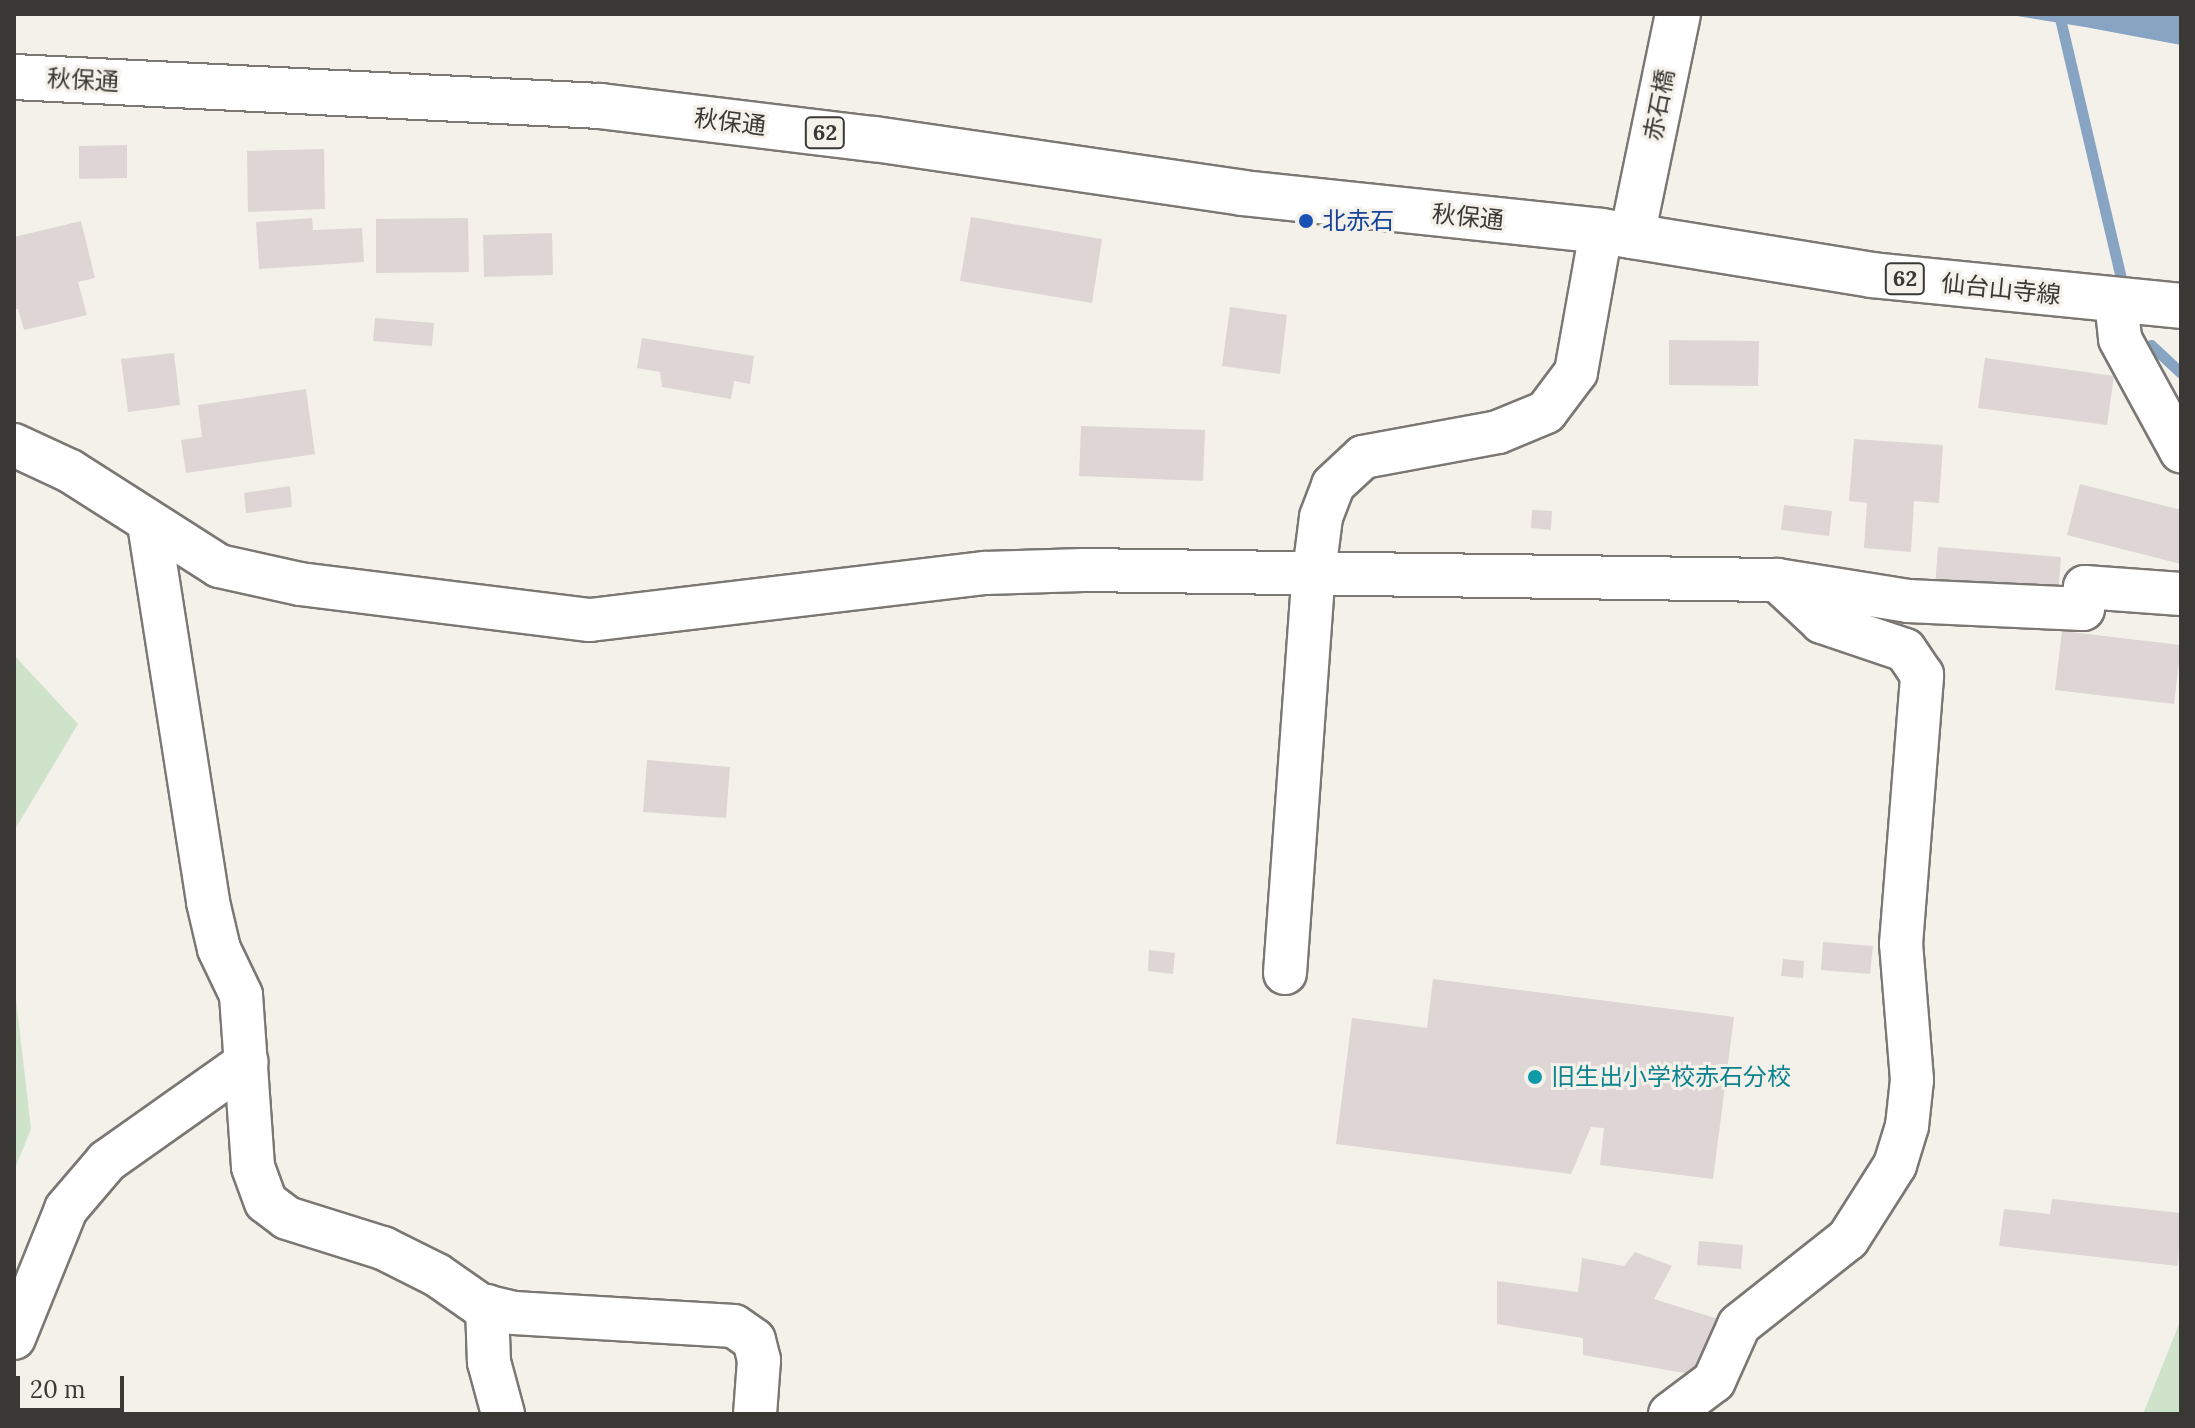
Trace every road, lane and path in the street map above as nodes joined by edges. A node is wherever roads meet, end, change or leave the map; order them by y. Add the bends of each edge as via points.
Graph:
1 (1678, 14) edge
2 (14, 77) edge
3 (1625, 221) junction
4 (2116, 300) junction
5 (2181, 306) edge
6 (14, 445) edge
7 (2181, 451) edge
8 (149, 524) junction
9 (1314, 572) junction
10 (1777, 580) junction
11 (2181, 594) edge
12 (1285, 973) dead end
13 (247, 1062) junction
14 (487, 1306) junction
15 (14, 1338) edge
16 (503, 1414) edge
17 (755, 1414) edge
18 (1670, 1414) edge

1 - 3 main road, 赤石橋
2 - 3 main road, 秋保通 / 62 via 600,106 874,139 1242,193
3 - 4 main road, 仙台山寺線 / 62 via 1872,275
3 - 9 street via 1566,392 1546,412 1523,424 1363,457 1333,485 1321,517
4 - 5 main road, 仙台山寺線 / 62
4 - 7 street via 2120,339
6 - 8 street via 70,471
8 - 9 street via 219,566 300,584 590,620 985,573
8 - 13 street via 208,902 219,949 241,995
9 - 10 street
9 - 12 street
10 - 11 street via 1908,601 2083,609 2085,587
10 - 18 street via 1822,622 1905,650 1922,675 1901,944 1912,1080 1907,1126 1895,1165 1848,1239 1739,1325 1714,1381
13 - 14 street via 253,1167 266,1202 287,1218 383,1248
13 - 15 street via 107,1161 66,1209
14 - 16 street via 489,1362
14 - 17 street via 514,1313 734,1326 754,1340 759,1360

